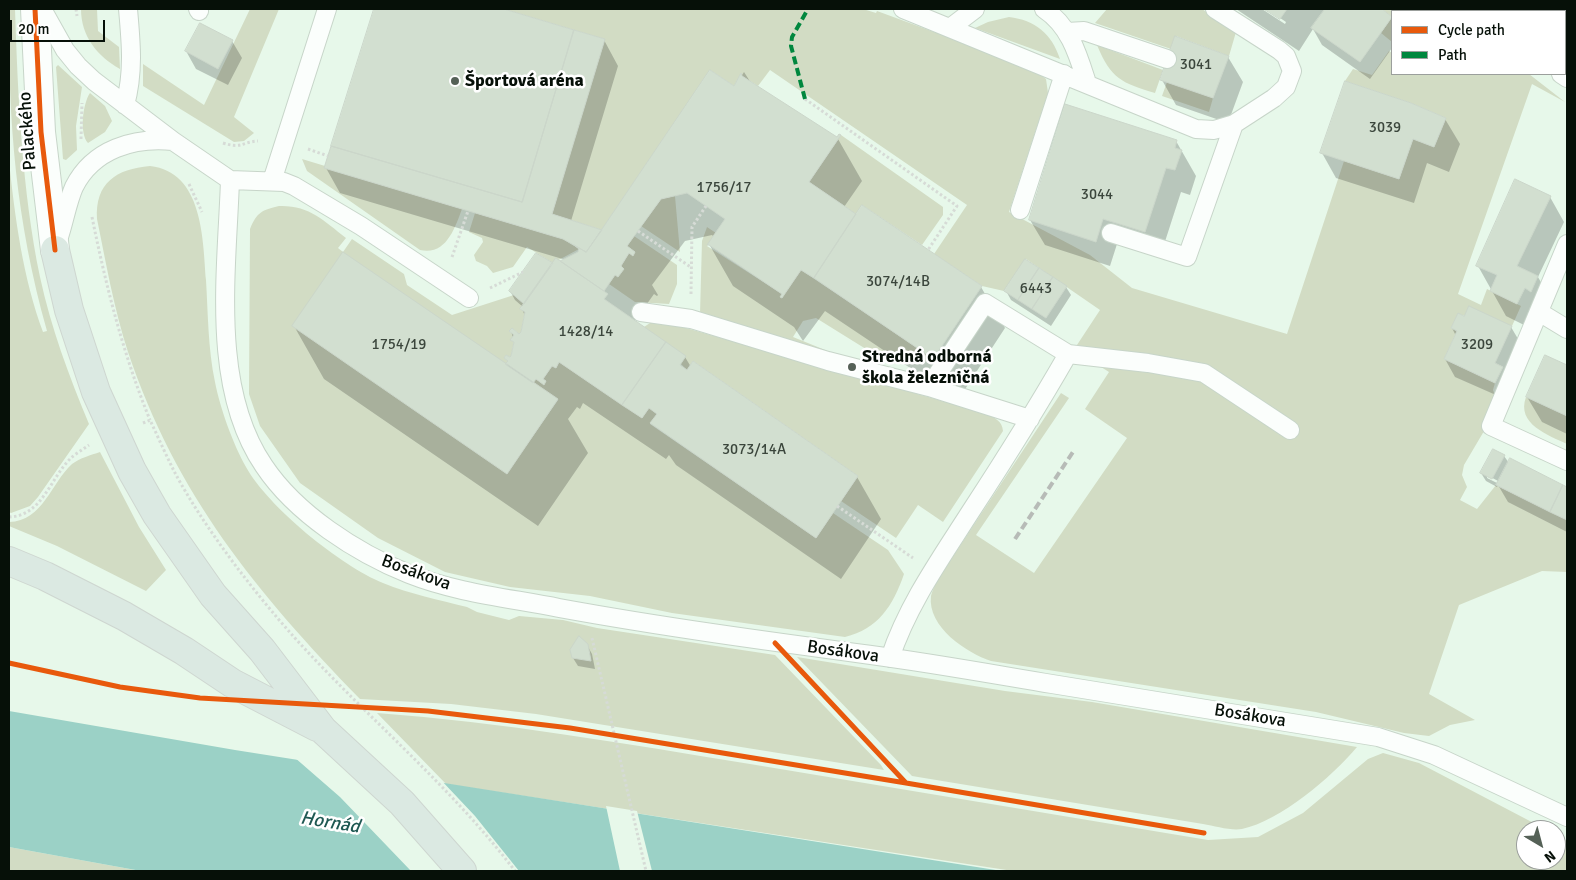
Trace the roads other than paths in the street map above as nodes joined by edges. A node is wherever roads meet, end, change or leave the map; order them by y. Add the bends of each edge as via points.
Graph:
1 (35, 9) edge
2 (42, 9) edge
3 (128, 9) edge
4 (327, 9) edge
5 (903, 9) edge
6 (975, 9) edge
7 (1044, 9) edge
8 (1215, 9) edge
9 (950, 28) junction
10 (1067, 32) junction
11 (1167, 59) dead end
12 (1064, 74) junction
13 (1086, 83) junction
14 (125, 105) junction
15 (1234, 124) junction
16 (173, 141) junction
17 (230, 180) junction
18 (272, 181) junction
19 (1020, 210) dead end
20 (1110, 233) dead end
21 (1567, 244) edge
22 (55, 250) junction
23 (469, 298) road end
24 (641, 312) dead end
25 (1539, 312) junction
26 (1567, 329) edge
27 (1068, 354) junction
28 (929, 387) junction
29 (1030, 419) junction
30 (1290, 430) dead end
31 (1567, 461) edge
32 (9, 561) edge
33 (890, 658) junction
34 (323, 730) junction
35 (1567, 817) edge
36 (462, 871) edge

1 - 22 street, Palackého via 41,132
2 - 14 lane via 65,50 94,81
3 - 14 lane via 131,84
4 - 18 lane
5 - 9 lane
6 - 9 lane
7 - 10 lane
8 - 15 lane via 1279,50 1286,56 1292,71 1286,87 1274,98
9 - 12 lane
10 - 11 lane via 1084,31
10 - 13 lane
12 - 13 lane
12 - 19 lane
13 - 15 lane via 1196,129 1214,130
14 - 16 lane
15 - 20 lane via 1187,257
16 - 17 lane
16 - 22 lane via 134,141 94,162 74,188
17 - 18 lane
17 - 33 lane, Bosákova via 227,349 244,429 265,469 288,495 342,539 373,558 448,587 598,614
18 - 23 lane via 294,186 312,196
21 - 25 lane
22 - 34 highway via 82,353 113,433 132,471 213,595 262,650
24 - 28 lane via 691,319 828,361
25 - 26 lane
25 - 31 lane via 1491,426
27 - 28 lane via 985,303
27 - 29 lane, Bosákova
27 - 30 lane via 1204,373
28 - 29 lane
29 - 33 lane, Bosákova via 907,614
32 - 34 highway via 124,616 232,683
33 - 35 lane, Bosákova via 1378,737 1434,755
34 - 36 highway via 402,803

